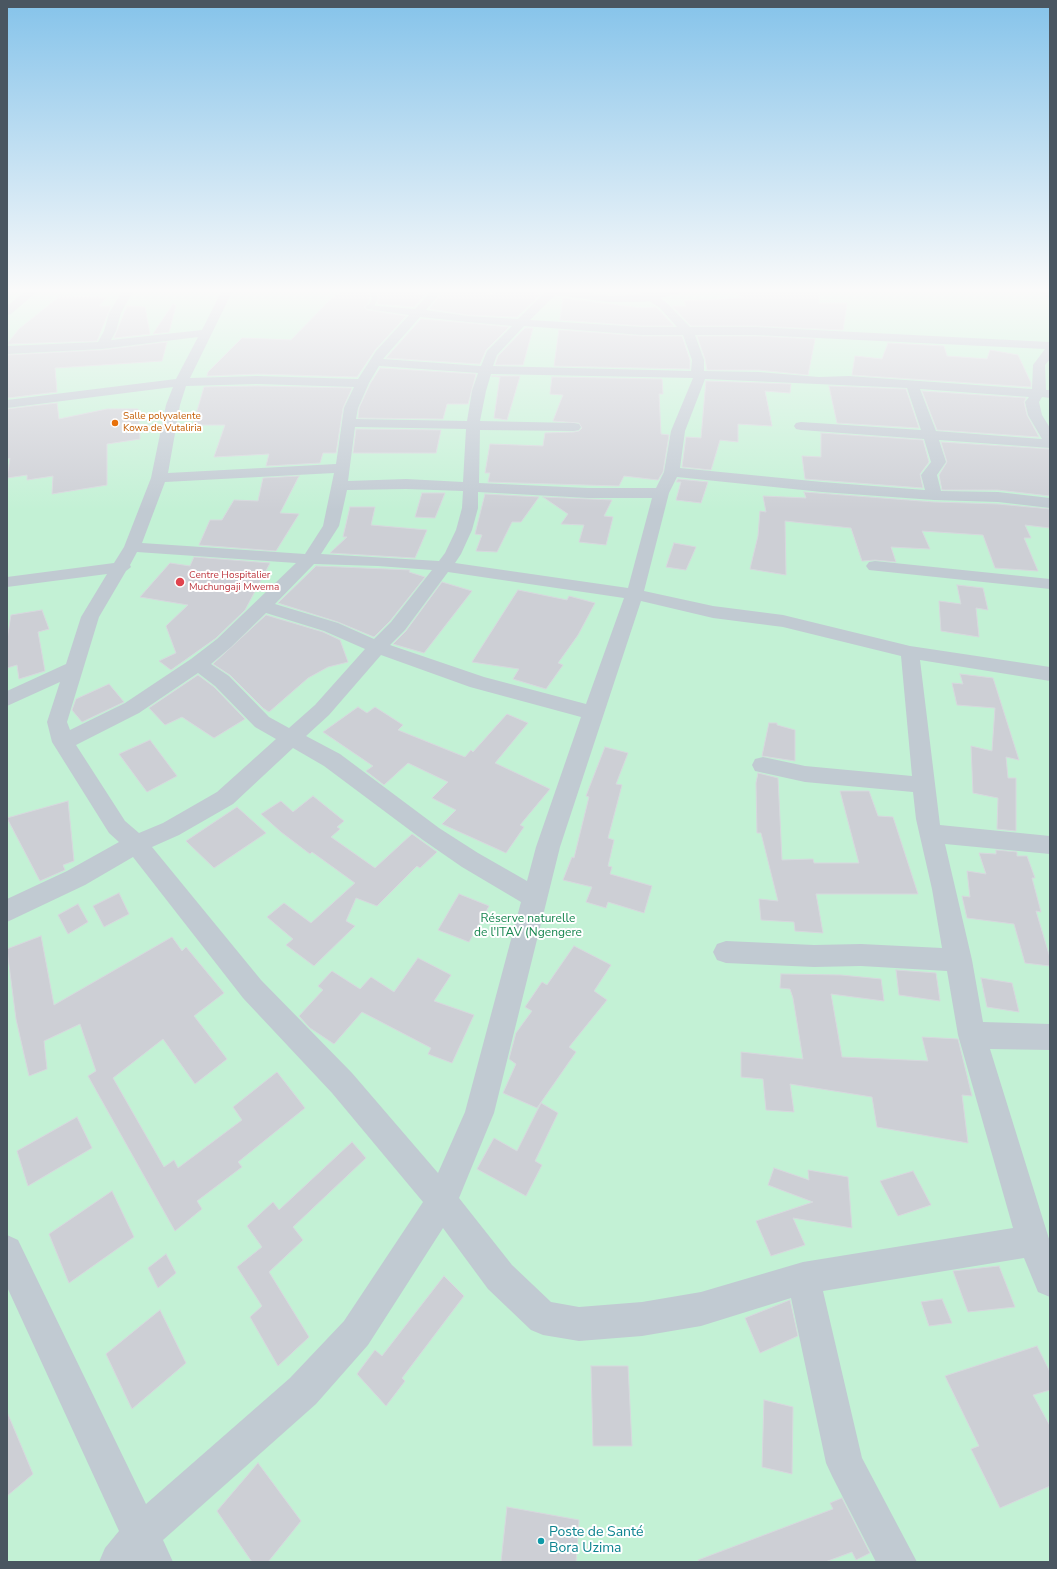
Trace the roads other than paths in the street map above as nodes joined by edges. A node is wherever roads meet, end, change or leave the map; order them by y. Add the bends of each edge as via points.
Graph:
1 (190, 363) edge
2 (375, 363) edge
3 (393, 363) edge
4 (488, 363) edge
5 (698, 363) edge
6 (1040, 363) edge
7 (486, 370) junction
8 (700, 376) junction
9 (181, 382) junction
10 (362, 383) junction
11 (912, 384) junction
12 (1044, 394) edge
13 (7, 404) edge
14 (350, 423) junction
15 (473, 424) junction
16 (574, 426) dead end
17 (801, 426) dead end
18 (929, 436) junction
19 (1050, 440) edge
20 (1050, 444) edge
21 (343, 468) junction
22 (672, 472) junction
23 (160, 478) junction
24 (340, 486) junction
25 (471, 488) junction
26 (661, 493) junction
27 (934, 495) junction
28 (1050, 503) edge
29 (132, 547) junction
30 (310, 559) junction
31 (443, 566) junction
32 (875, 566) dead end
33 (122, 567) junction
34 (7, 582) edge
35 (1050, 584) edge
36 (634, 594) junction
37 (263, 606) junction
38 (376, 647) junction
39 (910, 652) junction
40 (198, 664) junction
41 (73, 668) junction
42 (1050, 674) edge
43 (7, 699) edge
44 (593, 713) junction
45 (292, 737) junction
46 (63, 742) junction
47 (763, 765) dead end
48 (924, 785) junction
49 (930, 833) junction
50 (136, 844) junction
51 (1050, 845) edge
52 (535, 898) junction
53 (7, 911) edge
54 (726, 952) dead end
55 (959, 960) junction
56 (972, 1035) junction
57 (1050, 1037) edge
58 (442, 1201) junction
59 (1033, 1241) junction
60 (7, 1251) edge
61 (803, 1278) junction
62 (1050, 1280) edge
63 (137, 1553) edge
64 (897, 1562) edge

1 - 9 street
2 - 10 street
3 - 7 street
4 - 7 street
5 - 8 street
6 - 12 street
7 - 8 street
7 - 15 street
8 - 11 street via 759,376
8 - 22 street via 678,431
9 - 10 street via 257,380
9 - 13 street
9 - 23 street via 173,405
10 - 14 street via 351,408
11 - 12 street
11 - 18 street
12 - 19 street via 1032,402 1035,415
14 - 15 street
14 - 21 street
15 - 16 street
15 - 25 street
17 - 18 street
18 - 20 street
18 - 27 street via 939,462 929,475
21 - 23 street
21 - 24 street
22 - 26 street
22 - 27 street
23 - 29 street
24 - 25 street via 406,484
24 - 30 street via 331,526
25 - 26 street
25 - 31 street via 470,508 464,530 453,554
26 - 36 street
27 - 28 street via 998,497
29 - 30 street
29 - 33 street
30 - 31 street
30 - 37 street via 268,598
31 - 36 street
31 - 38 street via 398,626
32 - 35 street
33 - 34 street
33 - 41 street via 90,617
36 - 39 street via 714,612 784,621
36 - 44 street
37 - 38 street via 332,627
37 - 40 street
38 - 44 street via 477,682
38 - 45 street via 322,710
39 - 42 street
39 - 48 street
40 - 45 street via 222,681 262,722
40 - 46 street via 132,708
41 - 43 street
41 - 46 street via 57,722
44 - 52 street via 548,847
45 - 50 street via 225,798 171,829
45 - 52 street via 332,760 470,860
46 - 50 street via 117,827
47 - 48 street via 805,774
48 - 49 street
49 - 51 street
49 - 55 street
50 - 53 street via 76,878
50 - 58 street via 252,989 342,1084
52 - 58 street via 478,1113
54 - 55 street
55 - 56 street
56 - 57 street
56 - 59 street
58 - 61 street via 500,1277 543,1318 579,1324 642,1319 701,1309
58 - 63 street via 356,1333 303,1391
59 - 61 street
59 - 62 street
60 - 63 street
61 - 64 street via 845,1463

